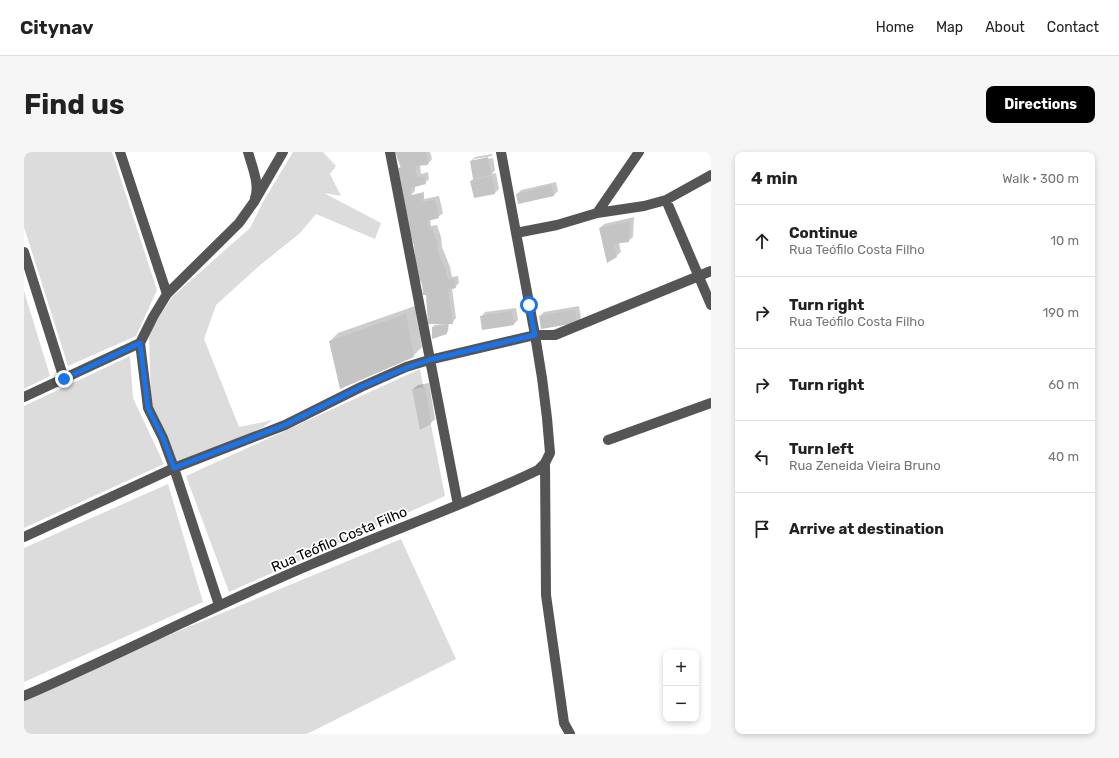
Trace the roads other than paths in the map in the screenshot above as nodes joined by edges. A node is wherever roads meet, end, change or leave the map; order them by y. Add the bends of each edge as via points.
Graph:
1 (120, 152) edge
2 (248, 152) edge
3 (283, 152) edge
4 (390, 152) edge
5 (501, 152) edge
6 (639, 152) edge
7 (711, 175) edge
8 (666, 200) junction
9 (254, 202) junction
10 (597, 213) junction
11 (516, 233) junction
12 (24, 252) edge
13 (711, 271) edge
14 (699, 276) junction
15 (167, 294) junction
16 (711, 305) edge
17 (535, 335) junction
18 (140, 343) junction
19 (429, 360) junction
20 (64, 379) junction
21 (24, 397) edge
22 (711, 403) edge
23 (608, 440) dead end
24 (545, 463) junction
25 (174, 468) junction
26 (458, 505) junction
27 (24, 536) edge
28 (219, 605) junction
29 (24, 696) edge
30 (570, 734) edge

1 - 15 street
2 - 9 street via 257,194
3 - 9 street
4 - 19 street
5 - 11 street
6 - 10 street
7 - 8 street
8 - 10 street
8 - 14 street
9 - 15 street via 239,223
10 - 11 street via 557,225
11 - 17 street
12 - 20 street
13 - 14 street
14 - 16 street
14 - 17 street via 555,335
15 - 18 street
17 - 19 street
17 - 24 street via 550,453
18 - 20 street
18 - 25 street via 148,408
19 - 25 street via 361,387 285,425
19 - 26 street
20 - 21 street
22 - 23 street
24 - 26 street, Rua Teófilo Costa Filho via 538,470
24 - 30 street via 546,595 564,723
25 - 27 street
25 - 28 street
26 - 28 street, Rua Teófilo Costa Filho
28 - 29 street, Rua Teófilo Costa Filho

